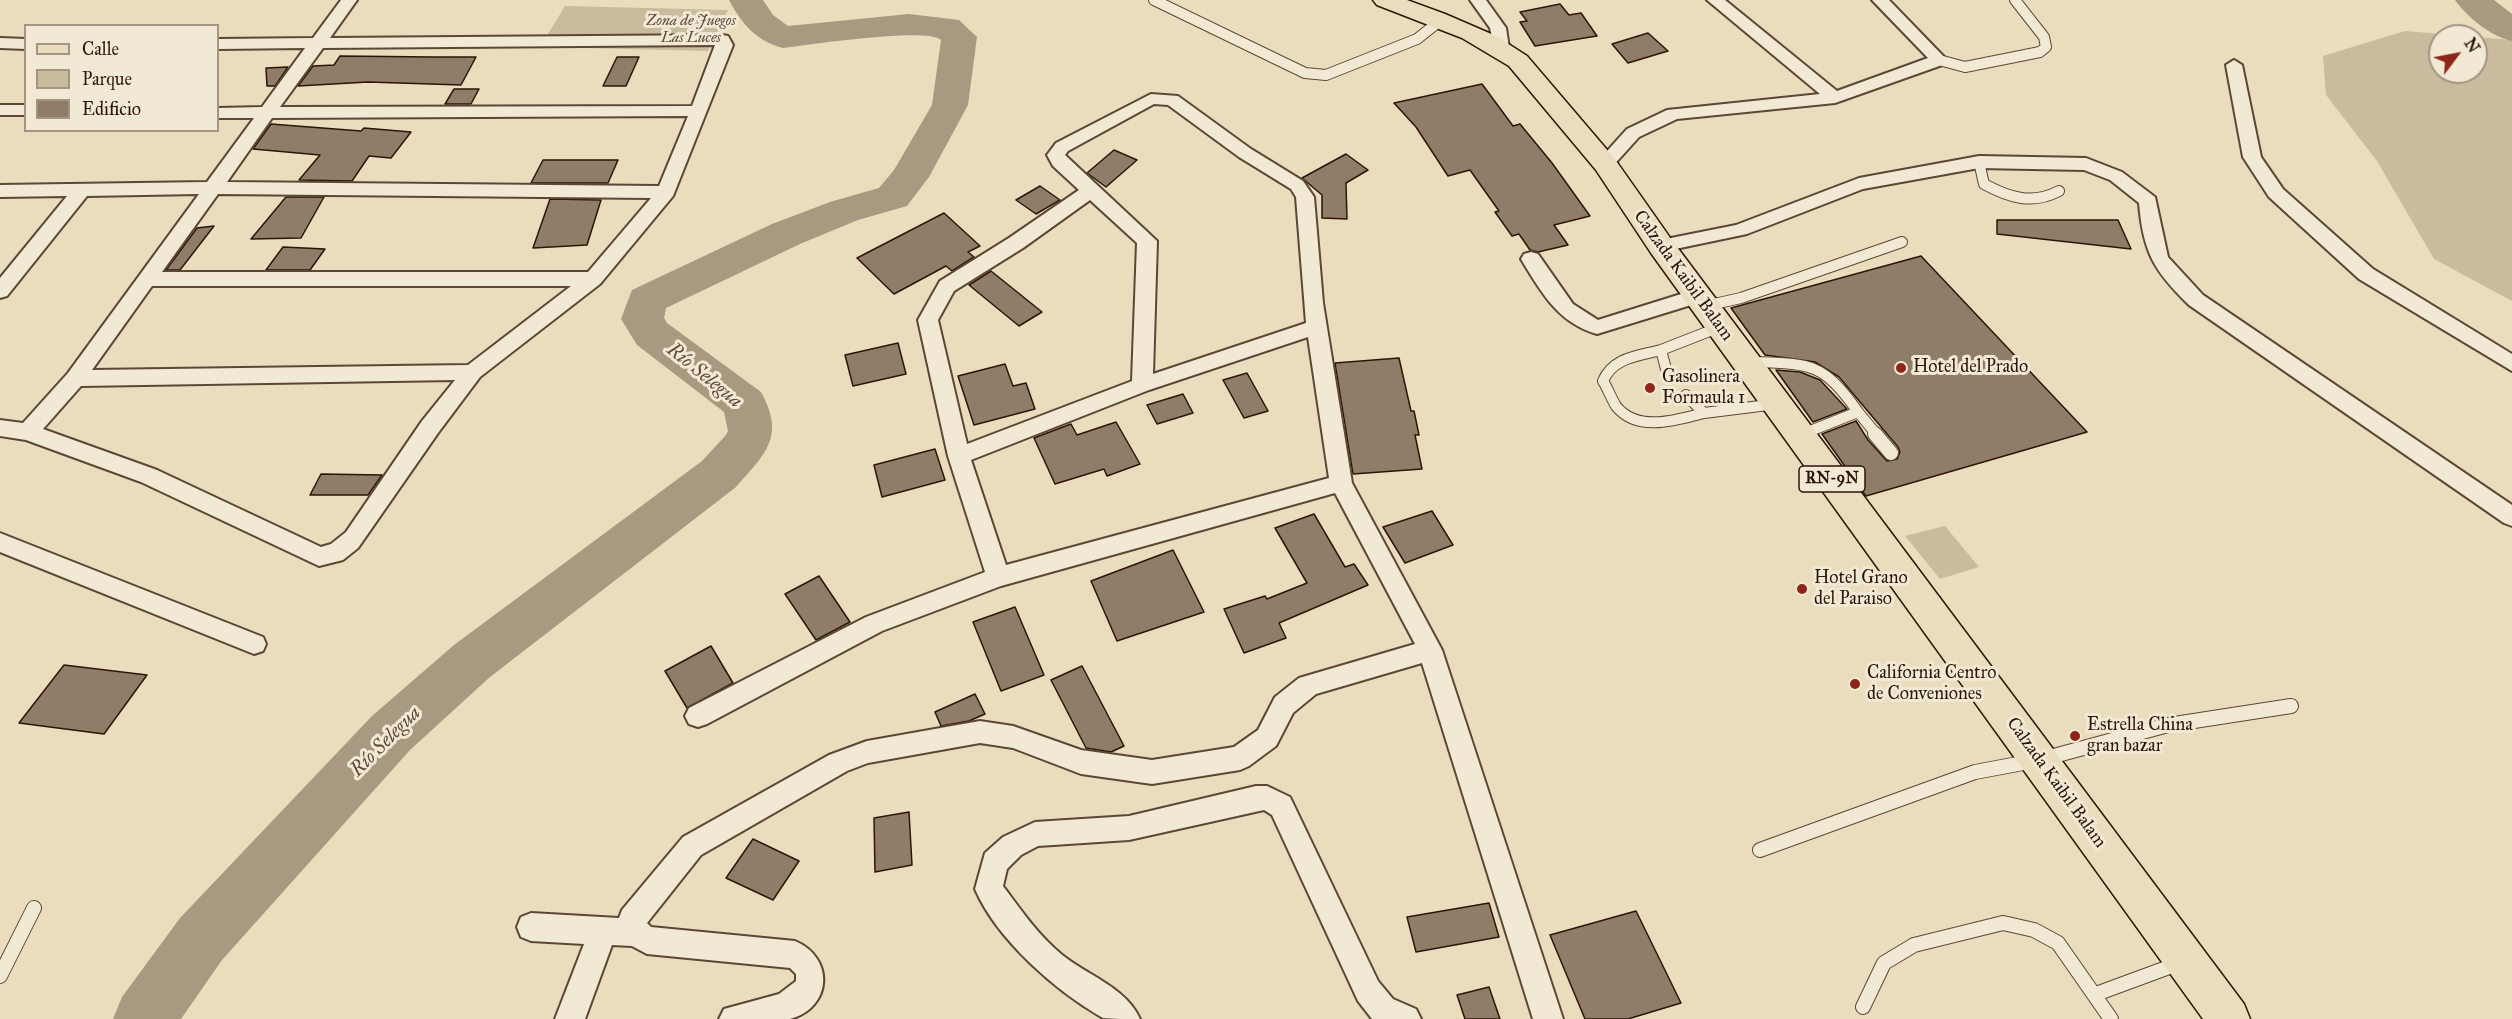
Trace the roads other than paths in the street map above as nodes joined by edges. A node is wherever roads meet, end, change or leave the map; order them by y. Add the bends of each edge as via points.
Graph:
1 (350, 0) edge
2 (1154, 0) edge
3 (1385, 0) edge
4 (1479, 0) edge
5 (1715, 0) edge
6 (1880, 0) edge
7 (2015, 0) edge
8 (1441, 20) junction
9 (0, 44) edge
10 (24, 44) edge
11 (219, 44) edge
12 (318, 44) junction
13 (1501, 48) junction
14 (1939, 60) junction
15 (2234, 65) dead end
16 (1835, 98) junction
17 (0, 110) edge
18 (24, 110) edge
19 (697, 111) junction
20 (219, 113) edge
21 (267, 114) junction
22 (1979, 162) junction
23 (1605, 164) junction
24 (211, 188) junction
25 (81, 190) junction
26 (1090, 190) junction
27 (0, 191) edge
28 (2059, 191) dead end
29 (666, 192) junction
30 (1902, 242) dead end
31 (1661, 246) junction
32 (1531, 259) dead end
33 (146, 279) junction
34 (593, 279) junction
35 (0, 291) edge
36 (1707, 309) junction
37 (1317, 327) junction
38 (1661, 350) junction
39 (1745, 362) junction
40 (2512, 364) edge
41 (1666, 369) dead end
42 (473, 372) junction
43 (75, 378) junction
44 (1142, 385) junction
45 (1686, 395) dead end
46 (1777, 404) junction
47 (1858, 412) junction
48 (1704, 413) junction
49 (0, 428) edge
50 (28, 432) junction
51 (1800, 435) junction
52 (1891, 453) dead end
53 (959, 456) junction
54 (1341, 483) junction
55 (2512, 517) edge
56 (0, 542) edge
57 (998, 577) junction
58 (254, 644) dead end
59 (1430, 650) junction
60 (2291, 706) dead end
61 (698, 716) dead end
62 (2039, 760) junction
63 (1760, 850) dead end
64 (34, 908) dead end
65 (531, 927) dead end
66 (603, 931) junction
67 (635, 933) junction
68 (2187, 961) junction
69 (0, 976) edge
70 (2096, 994) junction
71 (1863, 1007) dead end
72 (570, 1019) edge
73 (734, 1019) edge
74 (1125, 1019) edge
75 (1406, 1019) edge
76 (1548, 1019) edge
77 (2111, 1019) edge
78 (2229, 1019) edge

1 - 12 street
2 - 8 lane via 1315,75 1326,75 1416,39
3 - 8 main road, Calzada Kaibil Balam / RN-9N
4 - 13 street via 1498,28
5 - 16 street
6 - 14 street
7 - 14 lane via 2044,37 2046,47 2040,52 1965,67
8 - 13 main road, Calzada Kaibil Balam / RN-9N
9 - 10 street
11 - 12 street
12 - 19 street via 722,40 725,45
12 - 21 street
13 - 23 main road, Calzada Kaibil Balam / RN-9N via 1518,61
14 - 16 street
15 - 40 street via 2252,157 2276,193 2366,274
16 - 23 street via 1673,114 1634,134
17 - 18 street
19 - 21 street
19 - 29 street
20 - 21 street
21 - 24 street
22 - 28 lane via 1984,184 2001,194 2025,202 2045,200
22 - 31 street via 1860,184 1740,230
22 - 55 street via 2086,164 2116,176 2148,201 2152,246 2167,273 2196,300
23 - 31 main road, Calzada Kaibil Balam / RN-9N
24 - 25 street
24 - 29 street
24 - 33 street
25 - 27 street
25 - 35 street
26 - 37 street via 1059,162 1056,155 1062,147 1151,99 1172,100 1297,185 1305,197
26 - 44 street via 1148,241
26 - 53 street via 947,286 928,320
29 - 34 street
30 - 36 lane
31 - 36 main road, Calzada Kaibil Balam / RN-9N
32 - 36 street via 1564,310 1597,327
33 - 34 street
33 - 43 street
34 - 42 street
36 - 38 lane
36 - 39 main road, Calzada Kaibil Balam / RN-9N
37 - 44 street
37 - 54 street
38 - 41 lane
38 - 48 lane via 1616,363 1606,371 1604,381 1618,408 1629,417 1646,422 1666,422
39 - 46 main road, Calzada Kaibil Balam / RN-9N
39 - 47 lane via 1808,364 1818,368 1830,374
42 - 43 street
42 - 50 street via 354,538 332,555 319,556 149,476
43 - 50 street
44 - 53 street
45 - 48 lane
46 - 48 lane
46 - 51 main road, Calzada Kaibil Balam / RN-9N
47 - 51 lane
47 - 52 lane
49 - 50 street
51 - 62 main road, Calzada Kaibil Balam / RN-9N
53 - 57 street
54 - 57 street
54 - 59 street
56 - 58 street
57 - 61 street via 874,624
59 - 67 street via 1308,686 1284,705 1267,738 1240,758 1152,772 1081,762 1013,737 980,732 867,752 838,763 692,846 633,920
59 - 76 street
60 - 62 lane via 2168,725
62 - 63 lane via 1975,772
62 - 68 main road, Calzada Kaibil Balam / RN-9N
64 - 69 lane
65 - 66 street
66 - 67 street
66 - 72 street
67 - 73 street via 647,940 795,955 806,962 811,976 808,990 798,1000
68 - 70 lane
68 - 78 main road, Calzada Kaibil Balam / RN-9N
70 - 71 lane via 2058,943 2034,930 2003,923 1914,945 1884,963
70 - 77 lane
74 - 75 street via 1051,964 1024,937 989,889 995,862 1012,846 1035,834 1129,828 1256,798 1267,798 1281,806 1368,991 1383,1010

